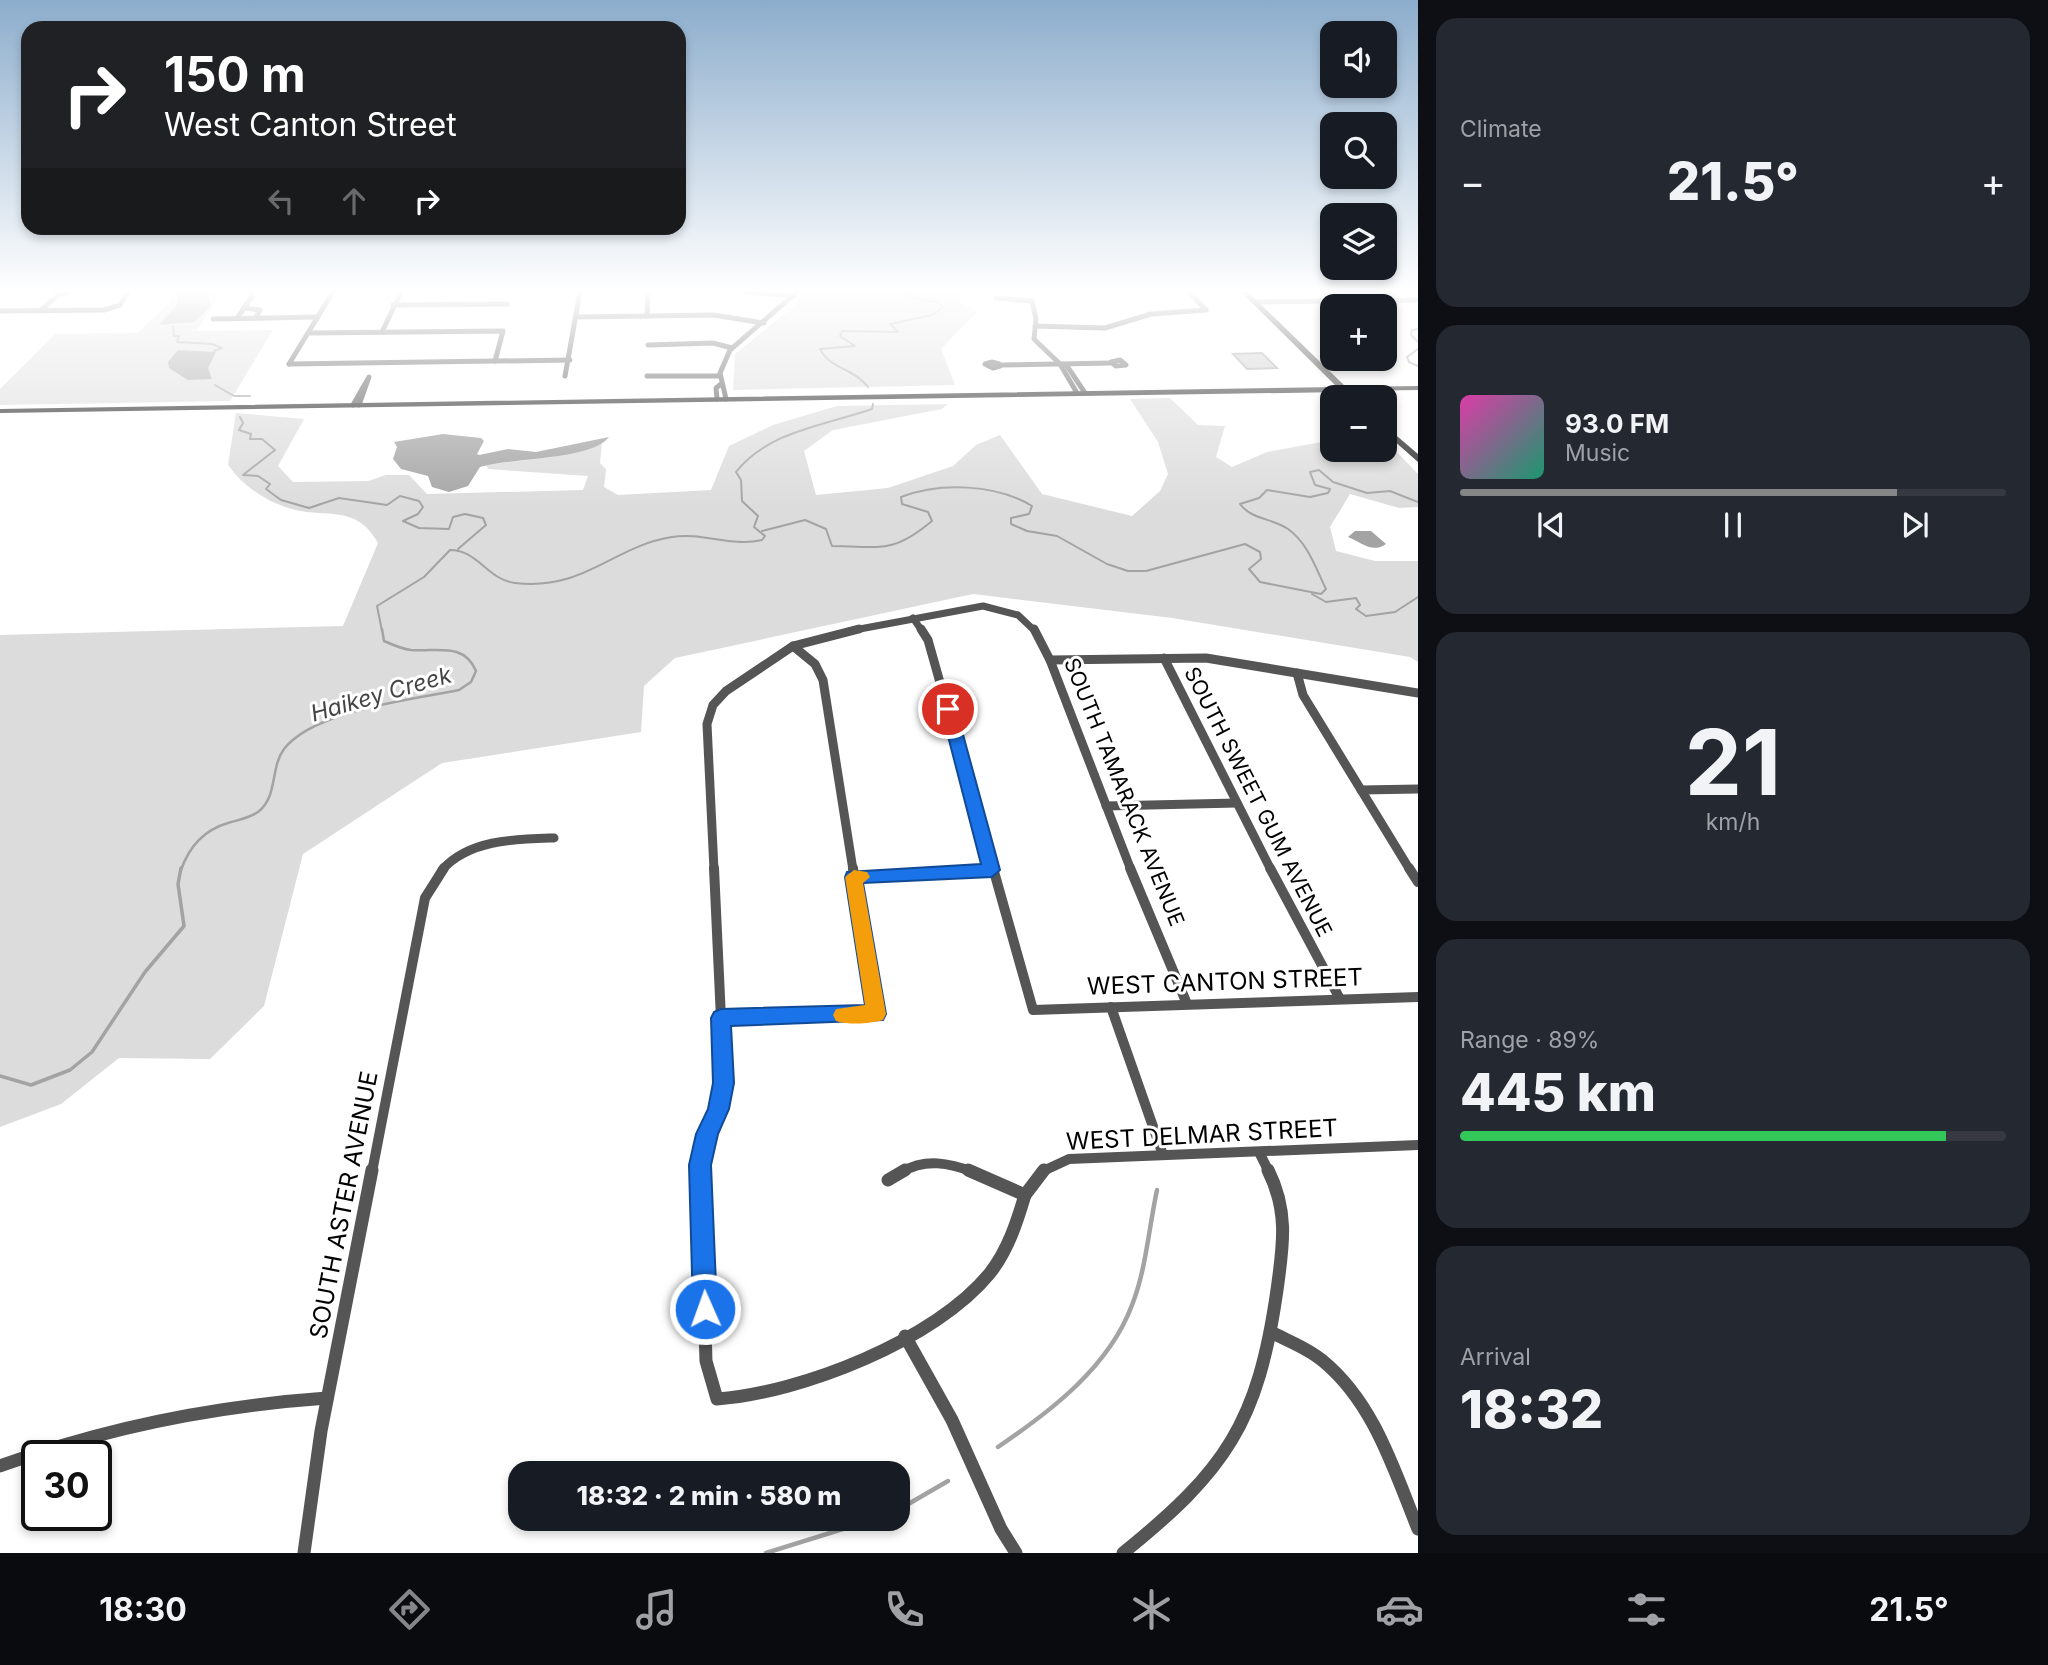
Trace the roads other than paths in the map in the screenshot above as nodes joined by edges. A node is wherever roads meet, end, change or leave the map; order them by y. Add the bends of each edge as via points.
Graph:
1 (373, 364) edge
2 (569, 364) edge
3 (722, 364) edge
4 (1032, 364) edge
5 (1060, 364) edge
6 (1319, 364) edge
7 (1000, 365) dead end
8 (565, 376) dead end
9 (647, 376) dead end
10 (720, 376) junction
11 (1340, 385) edge
12 (1397, 388) edge
13 (1417, 388) edge
14 (1320, 389) edge
15 (1081, 393) junction
16 (721, 399) junction
17 (356, 405) junction
18 (0, 411) edge
19 (1397, 439) edge
20 (1418, 459) edge
21 (913, 618) junction
22 (793, 646) junction
23 (1164, 658) junction
24 (1050, 660) junction
25 (1297, 673) junction
26 (1418, 694) edge
27 (1418, 789) edge
28 (1361, 790) junction
29 (1237, 803) junction
30 (1106, 806) junction
31 (554, 838) dead end
32 (992, 870) junction
33 (854, 877) junction
34 (1418, 882) edge
35 (1418, 997) edge
36 (1340, 999) junction
37 (1187, 1004) junction
38 (1111, 1007) junction
39 (721, 1018) junction
40 (1418, 1145) edge
41 (1259, 1152) junction
42 (1163, 1155) junction
43 (888, 1180) dead end
44 (1025, 1195) junction
45 (1271, 1332) junction
46 (905, 1336) junction
47 (327, 1398) junction
48 (0, 1466) edge
49 (1418, 1529) edge
50 (304, 1553) edge
51 (1016, 1553) edge
52 (1123, 1553) edge

1 - 17 street
2 - 8 street
3 - 10 street
4 - 7 street
5 - 15 street
6 - 11 main road
9 - 10 street
10 - 16 street via 725,387
12 - 13 main road
14 - 15 main road
15 - 16 main road
16 - 17 main road
17 - 18 main road
19 - 20 main road
21 - 22 street
21 - 24 street, SOUTH TAMARACK AVENUE via 971,607 1006,609 1035,629
21 - 32 street via 928,640
22 - 33 street via 822,676
22 - 39 street via 726,691 713,705 707,724
23 - 24 street
23 - 25 street via 1206,658
23 - 29 street, SOUTH SWEET GUM AVENUE
24 - 30 street, SOUTH TAMARACK AVENUE
25 - 26 street
25 - 28 street via 1301,692
27 - 28 street
28 - 34 street
29 - 30 street
29 - 36 street, SOUTH SWEET GUM AVENUE
30 - 37 street, SOUTH TAMARACK AVENUE
31 - 47 street, SOUTH ASTER AVENUE via 487,843 463,852 440,870 425,898
32 - 33 street
32 - 38 street, WEST CANTON STREET via 1033,1010
33 - 39 street via 876,1014
35 - 36 street, WEST CANTON STREET
36 - 37 street, WEST CANTON STREET
37 - 38 street, WEST CANTON STREET
38 - 42 street
39 - 46 street via 724,1083 700,1165 706,1360 717,1399 736,1400 796,1385
40 - 41 street, WEST DELMAR STREET
41 - 42 street, WEST DELMAR STREET
41 - 45 street via 1285,1218
42 - 44 street, WEST DELMAR STREET via 1058,1162 1035,1178
43 - 44 street via 903,1168 943,1163 971,1170
44 - 46 street via 1008,1244 982,1282
45 - 49 street via 1321,1359 1368,1413
45 - 52 street via 1248,1409 1215,1468 1180,1506
46 - 51 street via 952,1420
47 - 48 street via 246,1403 167,1415
47 - 50 street, SOUTH ASTER AVENUE

